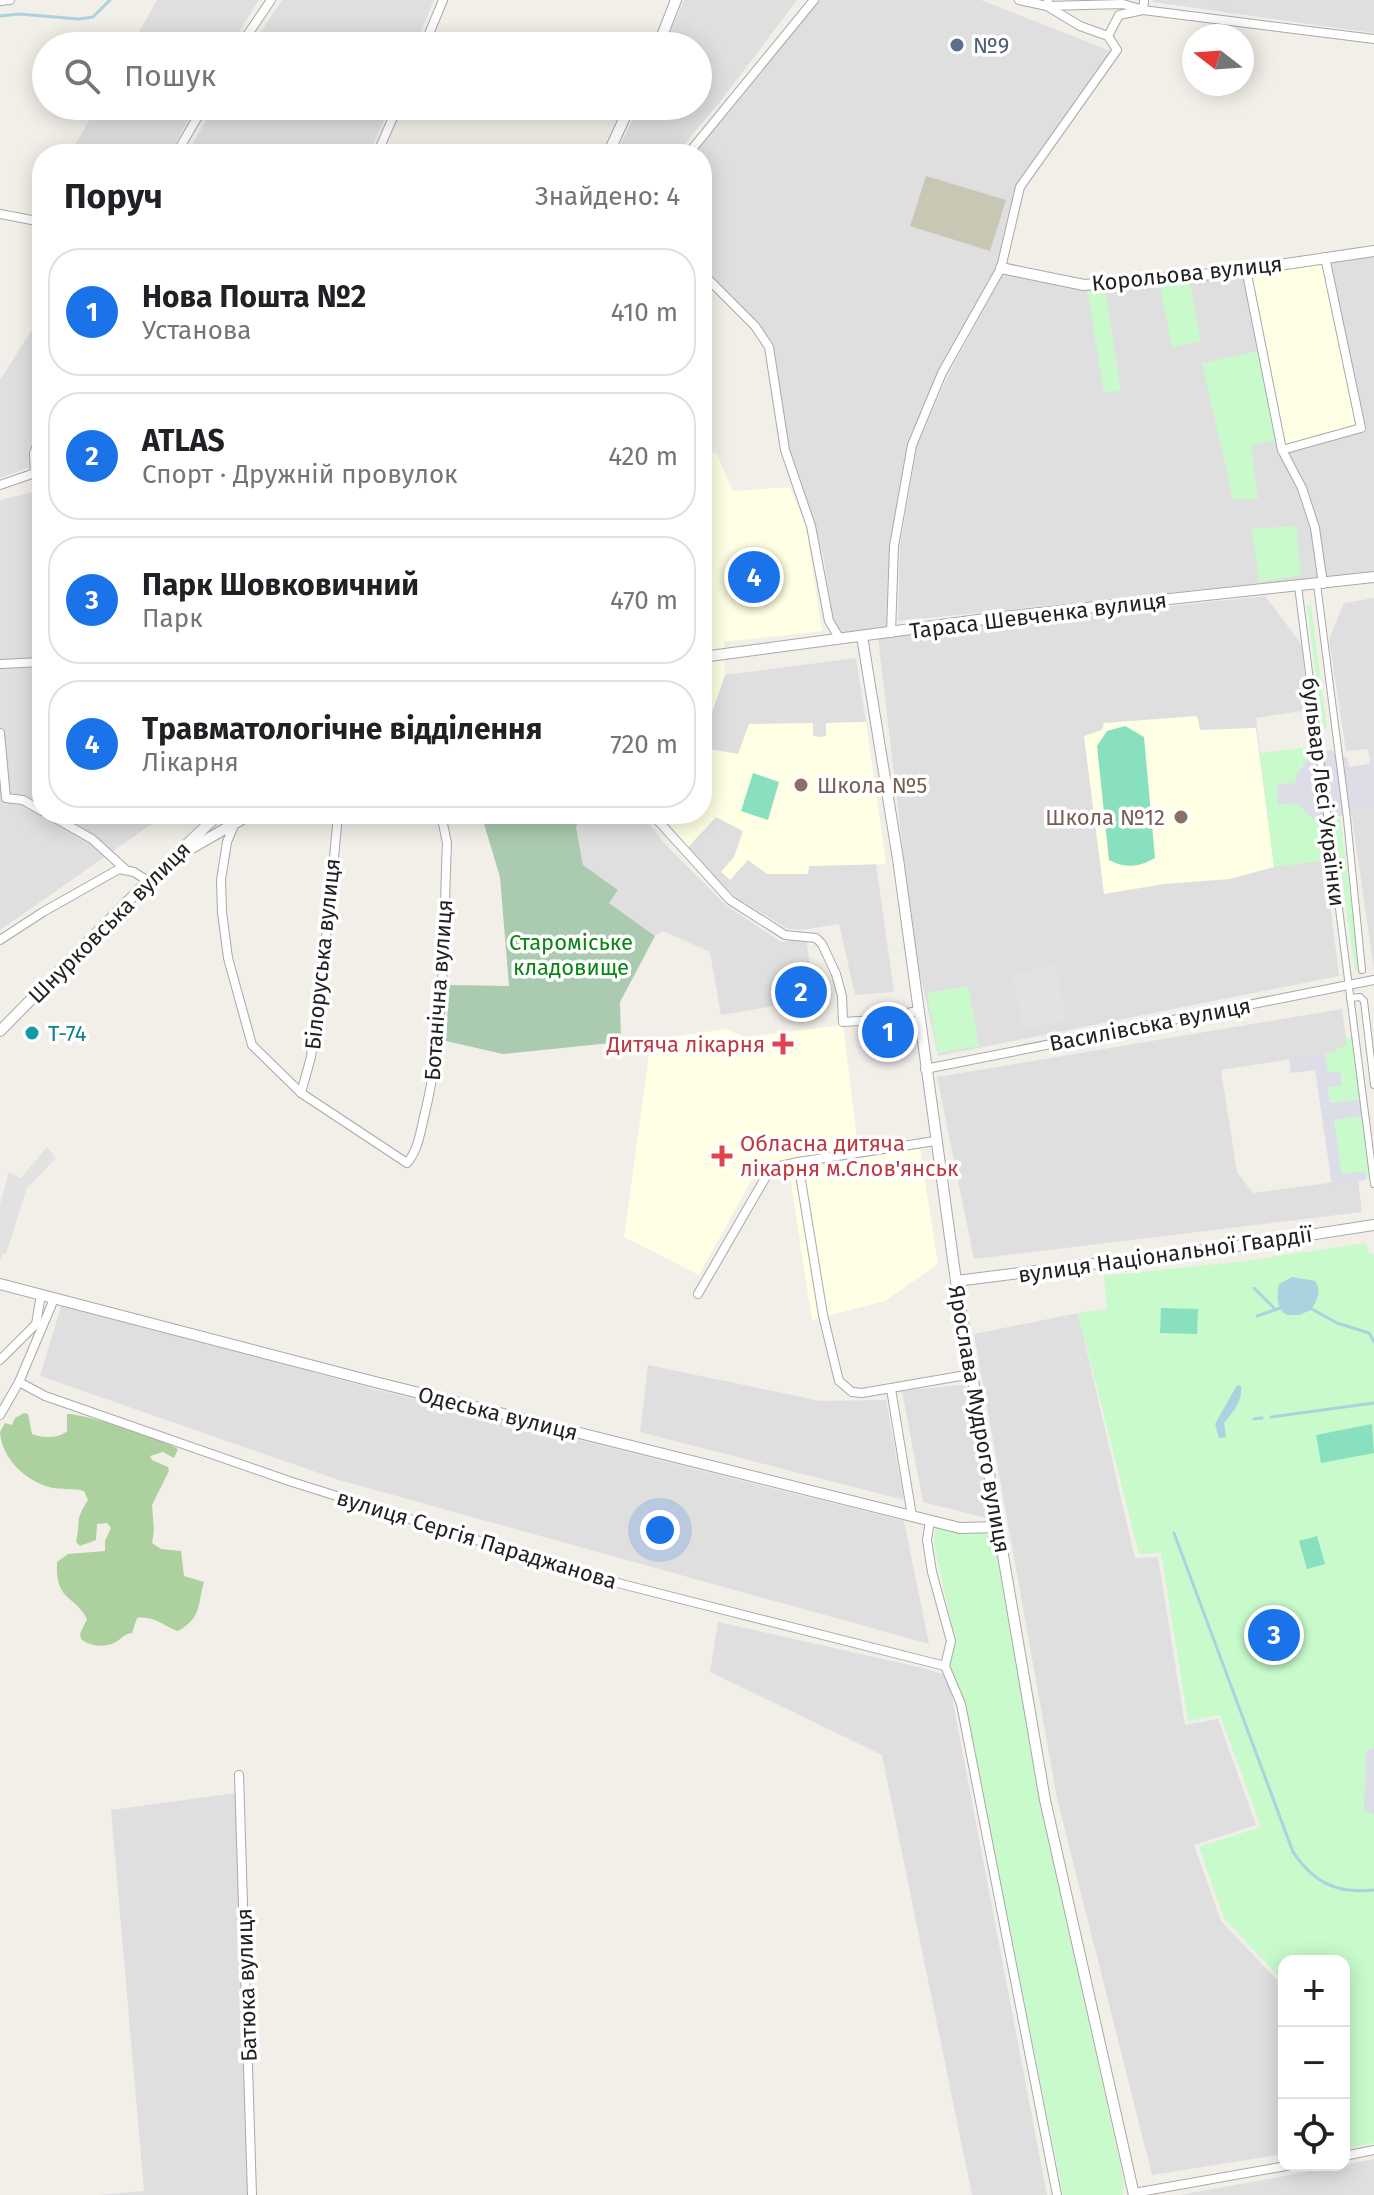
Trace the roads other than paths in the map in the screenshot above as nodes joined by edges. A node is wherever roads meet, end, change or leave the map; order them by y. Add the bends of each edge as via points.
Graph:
1 (10, 0) edge
2 (271, 0) edge
3 (443, 0) edge
4 (676, 0) edge
5 (814, 0) edge
6 (1019, 0) edge
7 (0, 1) edge
8 (1048, 3) edge
9 (1144, 5) edge
10 (249, 32) edge
11 (430, 32) edge
12 (663, 32) edge
13 (1108, 36) junction
14 (1374, 39) edge
15 (196, 120) edge
16 (392, 120) edge
17 (624, 120) edge
18 (182, 144) edge
19 (381, 144) edge
20 (613, 144) edge
21 (696, 144) edge
22 (0, 214) edge
23 (32, 220) edge
24 (1374, 251) edge
25 (1325, 257) junction
26 (1001, 268) junction
27 (1246, 269) junction
28 (712, 283) edge
29 (1282, 450) junction
30 (32, 475) edge
31 (0, 485) edge
32 (1374, 577) edge
33 (1320, 584) junction
34 (1298, 586) junction
35 (891, 633) junction
36 (862, 636) junction
37 (840, 639) junction
38 (712, 656) edge
39 (32, 662) edge
40 (0, 664) edge
41 (0, 733) edge
42 (3, 800) edge
43 (32, 805) edge
44 (66, 824) edge
45 (209, 824) edge
46 (233, 824) edge
47 (235, 824) edge
48 (337, 824) edge
49 (443, 824) edge
50 (661, 824) edge
51 (174, 858) junction
52 (126, 869) junction
53 (148, 881) junction
54 (0, 940) edge
55 (1362, 970) dead end
56 (1374, 980) edge
57 (1349, 985) junction
58 (1350, 998) junction
59 (917, 1011) junction
60 (0, 1031) edge
61 (1368, 1033) junction
62 (1355, 1035) junction
63 (925, 1069) junction
64 (1361, 1083) junction
65 (1374, 1083) edge
66 (301, 1093) junction
67 (1371, 1134) edge
68 (935, 1141) junction
69 (798, 1162) junction
70 (1374, 1184) edge
71 (1374, 1225) edge
72 (956, 1281) junction
73 (0, 1284) edge
74 (698, 1294) dead end
75 (41, 1295) junction
76 (54, 1299) junction
77 (0, 1360) edge
78 (972, 1374) junction
79 (19, 1382) junction
80 (891, 1389) junction
81 (0, 1415) edge
82 (912, 1516) junction
83 (930, 1520) junction
84 (999, 1527) junction
85 (945, 1666) junction
86 (239, 1775) dead end
87 (1374, 2150) edge
88 (1350, 2155) edge
89 (1278, 2168) edge
90 (1133, 2194) edge
91 (252, 2195) edge
92 (1057, 2195) edge

1 - 7 street
2 - 10 street
3 - 11 street
4 - 12 street
5 - 21 street
6 - 8 street
8 - 9 street
8 - 13 street via 1080,26
9 - 13 street via 1119,15
9 - 14 street
13 - 26 street via 1117,50 1020,187
15 - 18 street
16 - 19 street
17 - 20 street
22 - 23 street
24 - 25 street, Корольова вулиця
25 - 27 street, Корольова вулиця
25 - 29 street via 1361,428
26 - 27 street, Корольова вулиця via 1084,285
26 - 35 street via 942,373 912,445 894,546
27 - 29 street
28 - 37 street via 769,347 785,450 811,526 829,621
29 - 33 street via 1315,528
30 - 31 street
32 - 33 street, Тараса Шевченка вулиця
33 - 34 street, Тараса Шевченка вулиця
33 - 55 street, бульвар Лесі Українки
34 - 35 street, Тараса Шевченка вулиця
34 - 57 street, бульвар Лесі Українки
35 - 36 street, Тараса Шевченка вулиця
36 - 37 street, Тараса Шевченка вулиця
36 - 59 street, Ярослава Мудрого вулиця
37 - 38 street, Тараса Шевченка вулиця
39 - 40 street
41 - 42 street
42 - 43 street
44 - 52 street
45 - 51 street, Шнурковська вулиця
46 - 51 street
47 - 66 street via 221,880 228,958 252,1045
48 - 66 street, Білоруська вулиця via 311,1057
49 - 66 street, Ботанічна вулиця via 447,843 438,1028 432,1084 416,1149 407,1163
50 - 59 street via 730,900 785,935 822,944 839,985 843,1022
51 - 53 street, Шнурковська вулиця
52 - 53 street
52 - 54 street
53 - 60 street, Шнурковська вулиця
56 - 57 street, Василівська вулиця
57 - 58 street, бульвар Лесі Українки
57 - 63 street, Василівська вулиця
58 - 61 street, бульвар Лесі Українки via 1363,998
58 - 62 street, бульвар Лесі Українки
59 - 63 street, Ярослава Мудрого вулиця
61 - 62 street
61 - 65 street, бульвар Лесі Українки
62 - 64 street, бульвар Лесі Українки
63 - 68 street, Ярослава Мудрого вулиця
64 - 65 street
64 - 67 street, бульвар Лесі Українки
67 - 70 street, бульвар Лесі Українки
68 - 69 street
68 - 72 street, Ярослава Мудрого вулиця
69 - 74 street via 771,1168
69 - 80 street via 839,1381 852,1392
71 - 72 street, вулиця Національної Гвардії
72 - 78 street, Ярослава Мудрого вулиця
73 - 75 street, Одеська вулиця
75 - 76 street, Одеська вулиця
75 - 77 street via 36,1324
76 - 79 street
76 - 82 street, Одеська вулиця
78 - 80 street
78 - 84 street, Ярослава Мудрого вулиця
79 - 81 street
79 - 85 street, вулиця Сергія Параджанова via 45,1396 289,1481 594,1577
80 - 82 street
82 - 83 street, Одеська вулиця
83 - 84 street, Одеська вулиця via 960,1528
83 - 85 street via 932,1572 951,1641
84 - 90 street, Ярослава Мудрого вулиця via 1045,1800
85 - 92 street via 961,1704
86 - 91 street, Батюка вулиця
87 - 88 street
89 - 90 street

